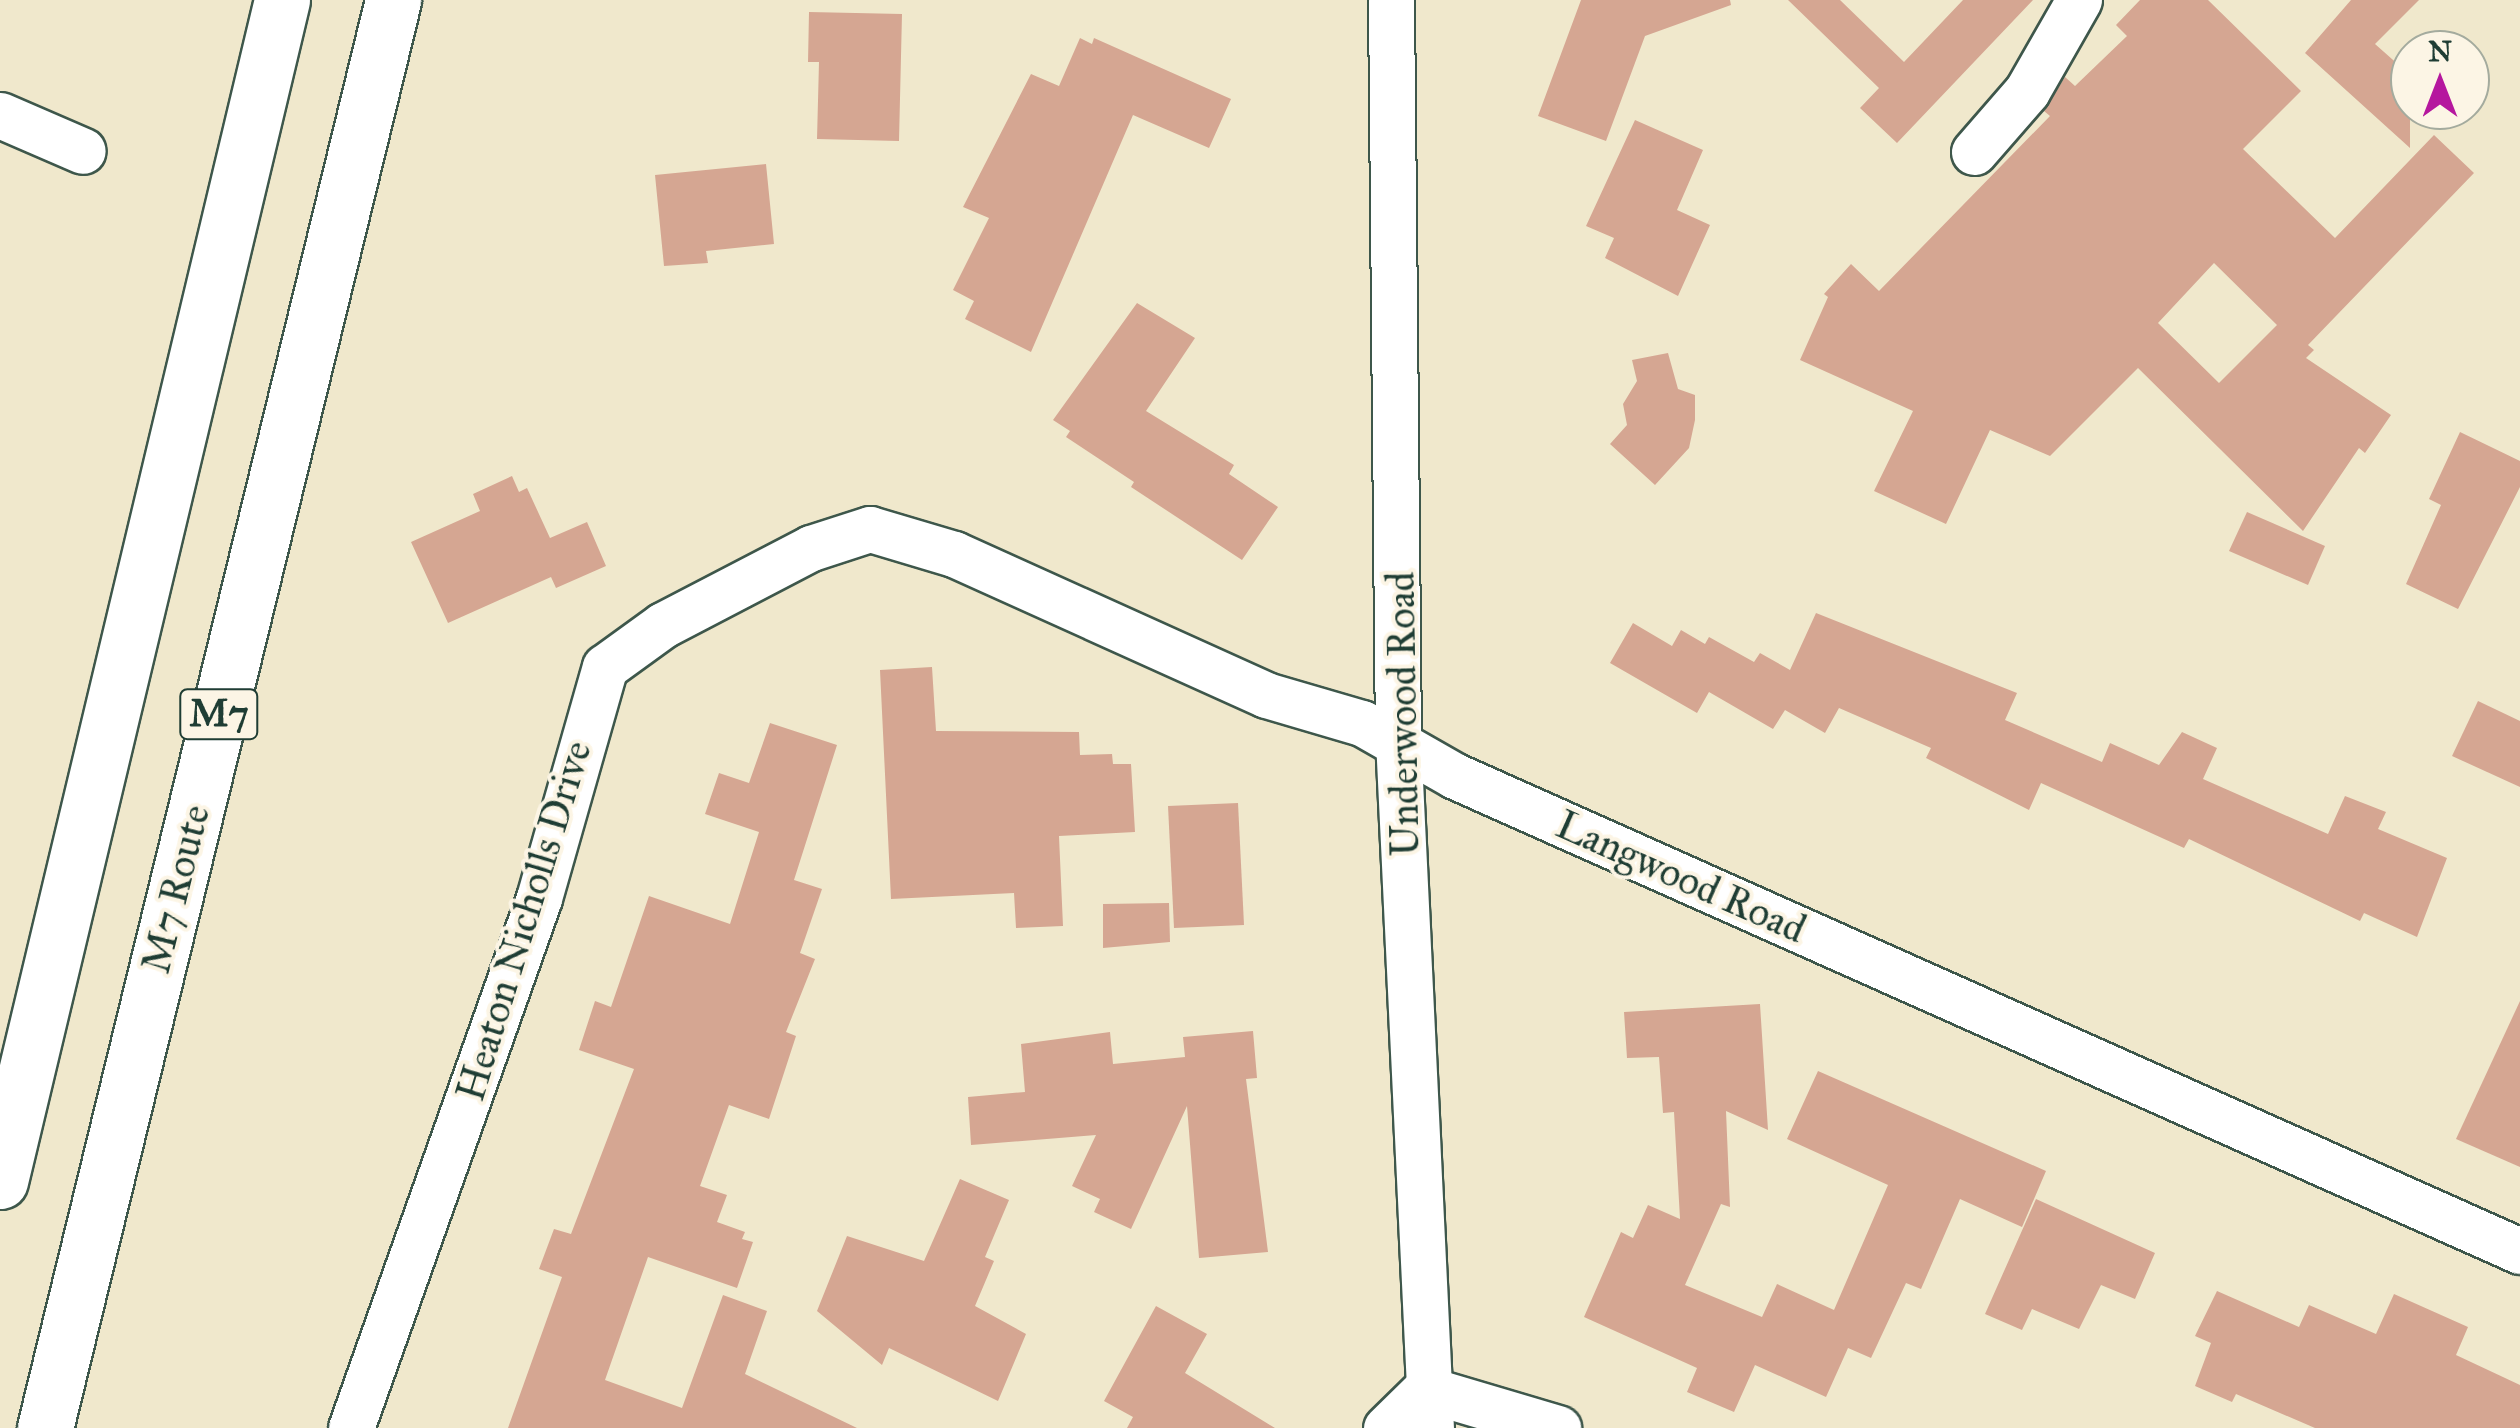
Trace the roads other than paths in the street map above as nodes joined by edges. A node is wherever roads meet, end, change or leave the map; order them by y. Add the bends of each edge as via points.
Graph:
1 (282, 0) edge
2 (393, 0) edge
3 (1391, 0) edge
4 (2080, 0) edge
5 (0, 116) edge
6 (84, 151) dead end
7 (1974, 152) dead end
8 (838, 535) joint
9 (1398, 739) junction
10 (0, 1181) edge
11 (2520, 1251) edge
12 (1428, 1409) edge
13 (44, 1428) edge
14 (351, 1428) edge
15 (1386, 1428) edge
16 (1558, 1428) edge

1 - 10 highway, M7
2 - 13 highway, M7 Route / M7
3 - 9 street, Underwood Road via 1402,572
4 - 7 street via 2027,92
5 - 6 street
8 - 9 street, Langwood Road via 870,529 910,537 1266,694
8 - 14 street, Heaton Nicholls Drive via 663,625 605,666 539,898
9 - 11 street, Langwood Road via 1455,776
9 - 12 street, Underwood Road
12 - 15 street
12 - 16 street

